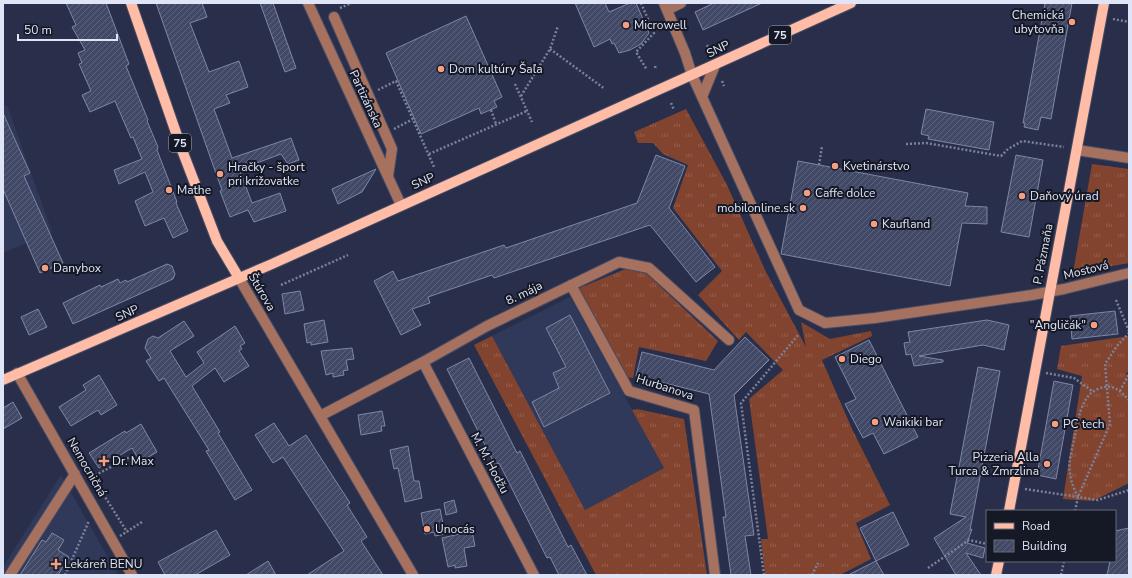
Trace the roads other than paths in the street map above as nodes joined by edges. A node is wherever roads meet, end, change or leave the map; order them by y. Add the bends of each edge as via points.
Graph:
1 (131, 3) edge
2 (308, 3) edge
3 (681, 3) edge
4 (851, 3) edge
5 (1104, 3) edge
6 (666, 6) edge
7 (334, 17) dead end
8 (715, 64) junction
9 (692, 75) junction
10 (368, 94) junction
11 (702, 98) junction
12 (353, 100) junction
13 (1077, 150) junction
14 (1129, 158) edge
15 (388, 176) junction
16 (401, 205) junction
17 (1127, 277) edge
18 (239, 278) junction
19 (571, 285) junction
20 (1049, 292) junction
21 (729, 340) dead end
22 (423, 362) junction
23 (17, 373) junction
24 (3, 380) edge
25 (320, 416) junction
26 (78, 478) junction
27 (1009, 510) edge
28 (999, 562) edge
29 (10, 575) edge
30 (132, 575) edge
31 (413, 575) edge
32 (534, 575) edge
33 (716, 575) edge
34 (996, 575) edge

1 - 18 main road, Štúrova / 75 via 217,241
2 - 12 street, Partizánska
3 - 6 street
4 - 8 main road, SNP / 75
5 - 13 main road, P. Pázmaňa
6 - 9 street, Mostová
7 - 10 street
8 - 9 main road, SNP / 75
8 - 11 street
9 - 11 street, Mostová
9 - 16 main road, SNP / 75
10 - 12 street
10 - 15 street via 392,149
11 - 20 street, Mostová via 799,310 824,323
12 - 15 street, Partizánska
13 - 14 street
13 - 20 main road, P. Pázmaňa
15 - 16 street, Partizánska
16 - 18 main road, SNP / 75
17 - 20 street, Mostová
18 - 23 main road, SNP / 75
18 - 25 street, Štúrova
19 - 21 street, 8. mája via 619,262 649,268
19 - 22 street, 8. mája via 487,326
19 - 33 street, Hurbanova via 629,391 694,410
20 - 27 main road, P. Pázmaňa
22 - 25 street, 8. mája
22 - 32 street, M. M. Hodžu
23 - 24 main road, SNP / 75
23 - 26 street, Nemocničná
25 - 31 street, Štúrova
26 - 29 street
26 - 30 street, Nemocničná
28 - 34 main road

